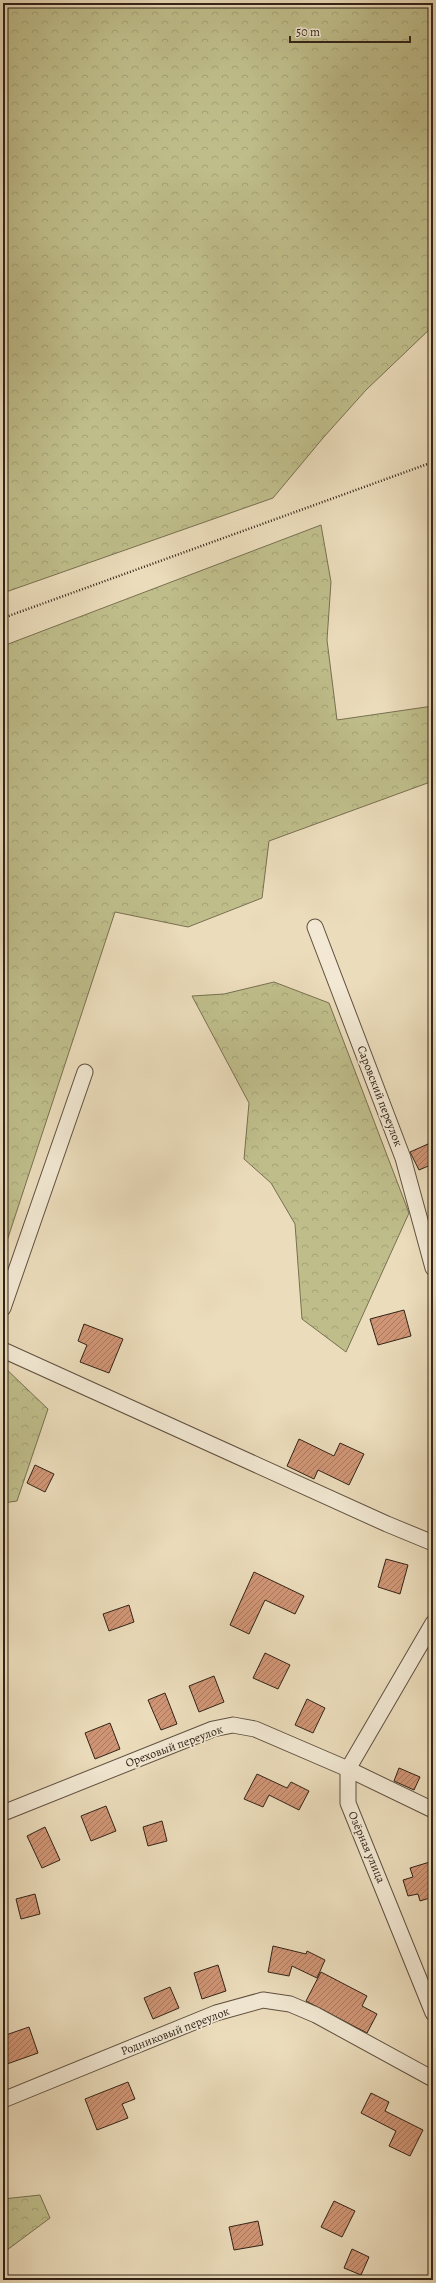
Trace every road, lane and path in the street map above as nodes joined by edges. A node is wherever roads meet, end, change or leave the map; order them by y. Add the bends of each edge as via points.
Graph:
1 (433, 462) edge
2 (3, 618) edge
3 (315, 927) dead end
4 (85, 1072) dead end
5 (433, 1268) edge
6 (3, 1308) edge
7 (3, 1350) edge
8 (433, 1543) edge
9 (433, 1623) edge
10 (348, 1769) junction
11 (433, 1810) edge
12 (3, 1813) edge
13 (433, 2013) edge
14 (433, 2079) edge
15 (3, 2100) edge

1 - 2 path via 176,553
3 - 5 street, Саровский переулок via 404,1158
4 - 6 street
7 - 8 street
9 - 10 street
10 - 11 street, Ореховый переулок
10 - 12 street, Ореховый переулок via 255,1730 233,1725 213,1729
10 - 13 street, Озёрная улица via 348,1803
14 - 15 street, Родниковый переулок via 316,2015 290,2004 263,2000 216,2013

